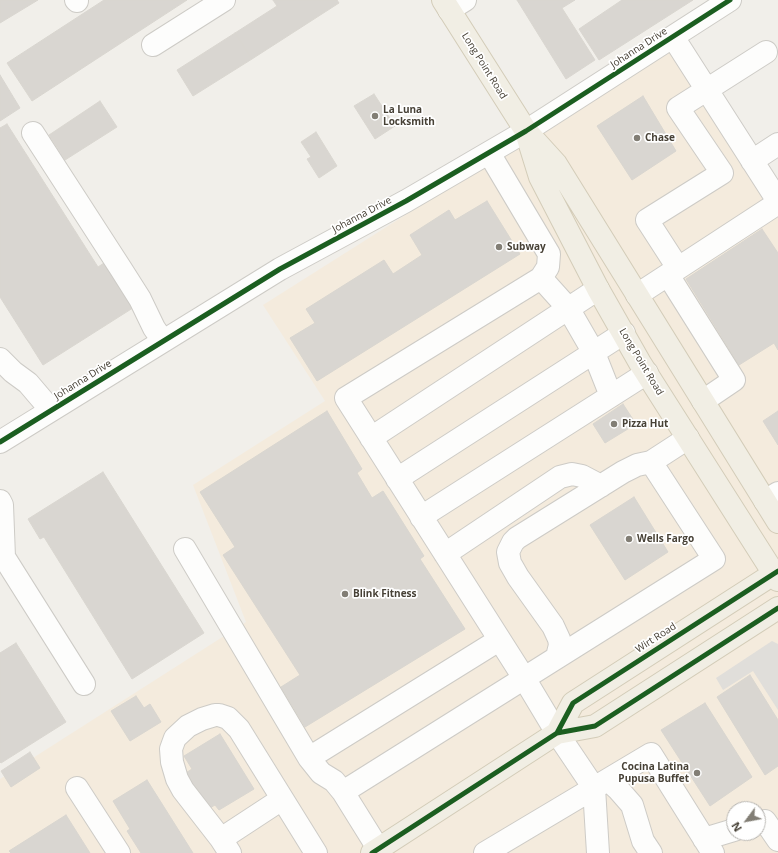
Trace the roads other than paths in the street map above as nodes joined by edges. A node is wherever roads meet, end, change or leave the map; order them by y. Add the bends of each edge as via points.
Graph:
1 (224, 0) edge
2 (730, 0) edge
3 (452, 3) edge
4 (673, 37) junction
5 (153, 45) dead end
6 (766, 52) dead end
7 (706, 89) junction
8 (526, 131) junction
9 (33, 133) dead end
10 (778, 144) edge
11 (489, 153) junction
12 (752, 161) junction
13 (778, 202) edge
14 (572, 240) junction
15 (549, 254) junction
16 (673, 272) junction
17 (541, 278) junction
18 (598, 289) junction
19 (637, 295) junction
20 (568, 308) junction
21 (624, 334) junction
22 (163, 341) junction
23 (594, 353) junction
24 (0, 359) edge
25 (647, 373) junction
26 (611, 396) junction
27 (703, 401) junction
28 (51, 410) junction
29 (371, 438) junction
30 (688, 438) junction
31 (0, 442) edge
32 (651, 462) junction
33 (397, 479) junction
34 (601, 486) junction
35 (772, 497) edge
36 (0, 501) edge
37 (421, 517) junction
38 (778, 522) edge
39 (185, 549) dead end
40 (444, 554) junction
41 (2, 555) edge
42 (776, 575) edge
43 (778, 608) edge
44 (499, 640) junction
45 (557, 657) junction
46 (524, 678) junction
47 (84, 684) dead end
48 (557, 733) junction
49 (309, 758) junction
50 (601, 784) junction
51 (77, 788) dead end
52 (343, 792) junction
53 (282, 799) junction
54 (767, 819) edge
55 (726, 835) edge
56 (778, 840) edge
57 (225, 846) edge
58 (709, 846) edge
59 (377, 852) edge
60 (120, 853) edge
61 (316, 853) edge
62 (485, 853) edge
63 (598, 853) edge
64 (651, 853) edge

1 - 5 street
2 - 4 street, Johanna Drive
3 - 8 main road, Long Point Road
4 - 7 street
4 - 8 street, Johanna Drive
6 - 7 street
7 - 12 street
7 - 16 street via 678,108 722,173 647,220
8 - 11 street, Johanna Drive
8 - 14 main road, Long Point Road via 540,177
8 - 19 main road, Long Point Road via 556,164
9 - 22 street via 140,299
10 - 12 street
11 - 15 street
11 - 22 street, Johanna Drive via 406,201 280,268
12 - 13 street
13 - 16 street
14 - 15 street
14 - 18 main road, Long Point Road
15 - 17 street via 548,267
16 - 19 street
16 - 27 street via 734,380
17 - 20 street
17 - 29 street via 346,398
18 - 20 street
18 - 21 main road, Long Point Road
19 - 27 main road, Long Point Road
20 - 23 street
20 - 29 street
21 - 23 street
21 - 25 main road, Long Point Road
22 - 28 street, Johanna Drive
23 - 26 street
23 - 33 street
24 - 28 street via 28,383
25 - 26 street
25 - 30 main road, Long Point Road
26 - 37 street
27 - 35 main road, Long Point Road
28 - 31 street, Johanna Drive
29 - 33 street
30 - 32 street
30 - 42 main road, Long Point Road
32 - 34 street via 637,465
32 - 45 street via 714,559
33 - 37 street
34 - 40 street via 582,476 572,474 560,477
34 - 45 street via 517,538 508,552 510,563 518,577 553,626 560,645
35 - 38 main road, Long Point Road
36 - 41 street
37 - 40 street
39 - 49 street
40 - 44 street
41 - 47 street
42 - 48 main road, Wirt Road via 574,702
43 - 48 main road, Wirt Road via 595,726
44 - 46 street
44 - 49 street
45 - 46 street
46 - 48 street
46 - 52 street
48 - 50 street
48 - 59 main road, Wirt Road
49 - 52 street
50 - 58 street via 651,754
50 - 62 street
50 - 63 street
50 - 64 street via 618,789 632,805 643,842
51 - 60 street
52 - 59 street
53 - 57 street
53 - 57 street via 239,729 228,718 215,715 188,726 175,738 171,749 173,769 183,790
53 - 61 street
54 - 56 street
55 - 58 street

